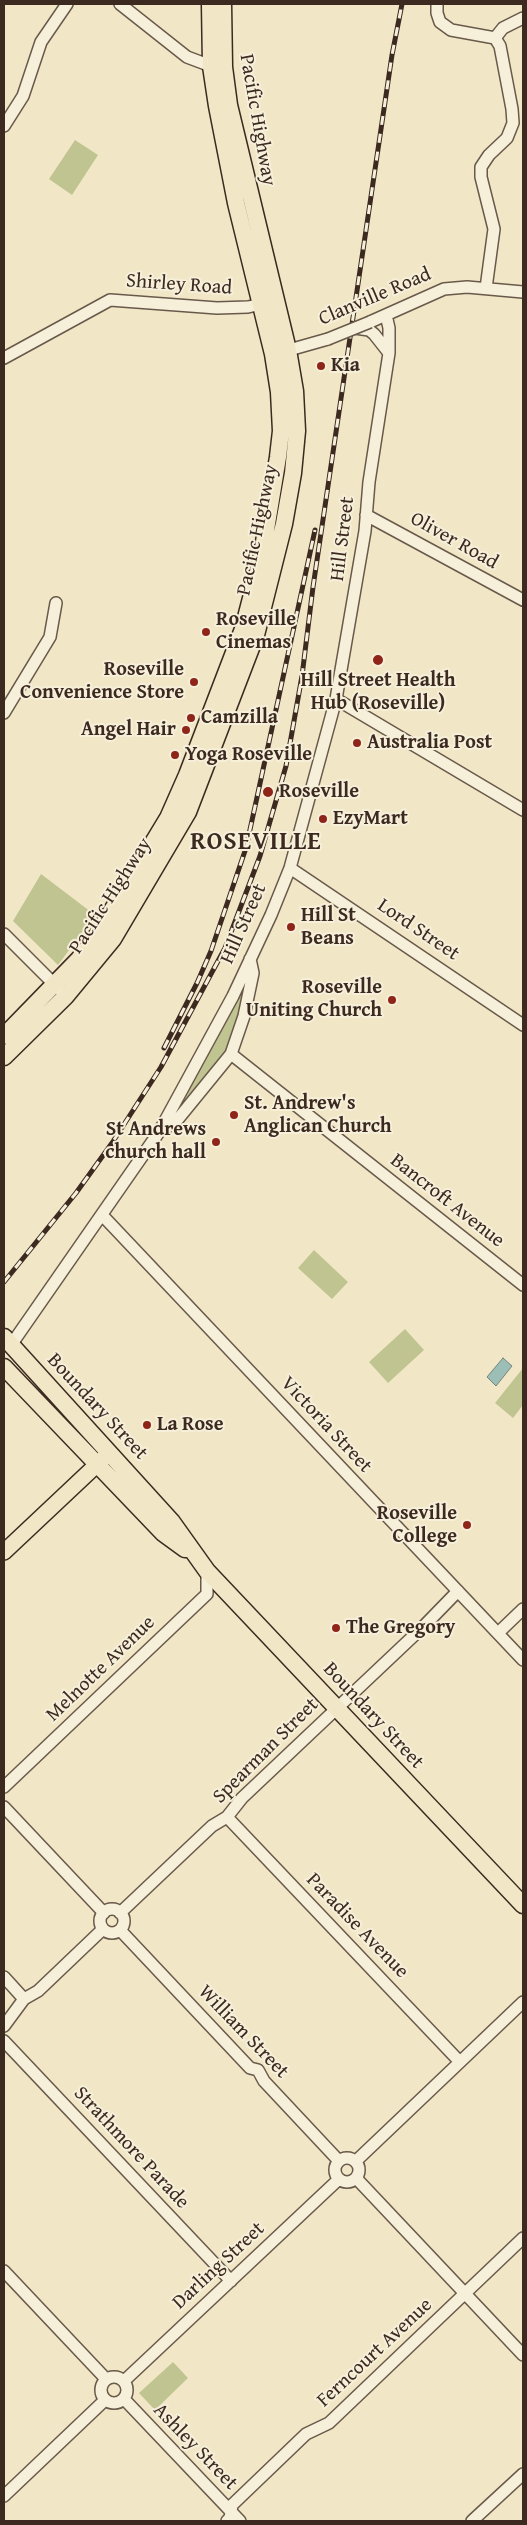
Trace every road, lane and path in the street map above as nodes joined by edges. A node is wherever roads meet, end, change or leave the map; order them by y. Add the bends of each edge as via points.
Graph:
1 (66, 4) edge
2 (120, 4) edge
3 (210, 4) edge
4 (223, 4) edge
5 (437, 4) edge
6 (523, 18) edge
7 (496, 38) junction
8 (211, 66) junction
9 (5, 122) edge
10 (486, 288) junction
11 (523, 292) edge
12 (269, 302) junction
13 (386, 315) junction
14 (369, 326) junction
15 (281, 352) junction
16 (389, 353) junction
17 (4, 358) edge
18 (366, 515) junction
19 (523, 600) edge
20 (56, 603) dead end
21 (336, 699) junction
22 (4, 713) edge
23 (523, 810) edge
24 (290, 868) junction
25 (4, 934) edge
26 (250, 958) junction
27 (60, 990) junction
28 (523, 1025) edge
29 (4, 1036) edge
30 (231, 1054) junction
31 (4, 1057) edge
32 (159, 1132) junction
33 (103, 1216) junction
34 (523, 1285) edge
35 (7, 1341) edge
36 (4, 1367) edge
37 (104, 1458) junction
38 (4, 1552) edge
39 (207, 1571) junction
40 (458, 1591) junction
41 (523, 1609) edge
42 (498, 1633) junction
43 (523, 1660) edge
44 (336, 1708) junction
45 (4, 1787) edge
46 (4, 1807) edge
47 (227, 1818) junction
48 (523, 1905) edge
49 (104, 1912) junction
50 (120, 1913) junction
51 (103, 1929) junction
52 (120, 1930) junction
53 (4, 1977) edge
54 (24, 1999) junction
55 (523, 2002) edge
56 (4, 2026) edge
57 (4, 2041) edge
58 (459, 2061) junction
59 (339, 2161) junction
60 (356, 2161) junction
61 (356, 2178) junction
62 (340, 2179) junction
63 (523, 2238) edge
64 (4, 2271) edge
65 (231, 2281) junction
66 (464, 2294) junction
67 (523, 2355) edge
68 (106, 2379) junction
69 (124, 2381) junction
70 (124, 2399) junction
71 (105, 2400) junction
72 (523, 2474) edge
73 (4, 2496) edge
74 (229, 2516) edge
75 (240, 2521) edge
76 (472, 2521) edge

1 - 9 street via 41,42 23,96
2 - 8 street via 187,58
3 - 8 highway, Pacific Highway
4 - 12 highway, Pacific Highway via 224,67 229,105
5 - 7 street via 440,22 451,30
6 - 7 street via 503,28
7 - 10 street via 512,109 512,123 509,134 486,159 480,172 494,229
8 - 12 highway, Pacific Highway via 236,203
10 - 11 street, Clanville Road
10 - 13 street, Clanville Road via 444,288
12 - 15 highway, Pacific Highway
12 - 17 street, Shirley Road via 237,309 110,300
13 - 14 street, Clanville Road
13 - 16 street, Hill Street
14 - 15 street, Clanville Road, bridge
14 - 16 street
15 - 27 highway, Pacific Highway via 295,391 294,473 256,635 188,812 113,939
16 - 18 street, Hill Street
18 - 19 street, Oliver Road
18 - 21 street, Hill Street
20 - 22 street via 50,637
21 - 23 street
21 - 24 street, Hill Street
24 - 26 street, Hill Street
24 - 28 street, Lord Street
25 - 27 street
26 - 30 street via 253,973 244,1016
26 - 32 street, Hill Street via 210,1041
27 - 29 highway, Pacific Highway
27 - 31 highway, Pacific Highway
30 - 32 street via 178,1119
30 - 34 street, Bancroft Avenue
32 - 33 street, Hill Street
33 - 35 street, Hill Street
33 - 40 street, Victoria Street
35 - 37 highway, Boundary Street
36 - 37 highway, Boundary Street
37 - 38 main road
37 - 39 highway, Boundary Street via 163,1533 194,1556
39 - 44 highway, Boundary Street
39 - 45 street, Melnotte Avenue via 207,1594
40 - 42 street, Victoria Street
40 - 44 street, Spearman Street
41 - 42 street
42 - 43 street, Victoria Street
44 - 47 street, Spearman Street via 242,1798
44 - 48 highway, Boundary Street
46 - 49 street
47 - 50 street, Spearman Street via 212,1826
47 - 58 street, Paradise Avenue
49 - 50 street via 114,1910
49 - 51 street via 100,1921
50 - 52 street via 124,1921
51 - 52 street via 111,1933
51 - 54 street via 38,1991
52 - 59 street, William Street via 250,2068 258,2070 264,2081
53 - 54 street
54 - 56 street
55 - 58 street
57 - 65 street, Strathmore Parade
58 - 60 street
59 - 60 street via 346,2158
59 - 62 street via 335,2170
60 - 61 street via 359,2172
61 - 62 street via 348,2182
61 - 66 street
62 - 65 street, Darling Street
63 - 66 street, Ferncourt Avenue
64 - 68 street
65 - 69 street, Darling Street
66 - 67 street
66 - 74 street, Ferncourt Avenue via 329,2423 306,2434 232,2505
68 - 69 street via 115,2376
68 - 71 street via 100,2389
69 - 70 street via 127,2392
70 - 71 street via 116,2403
70 - 74 street, Ashley Street
71 - 73 street
72 - 76 street
74 - 75 street, Ashley Street

